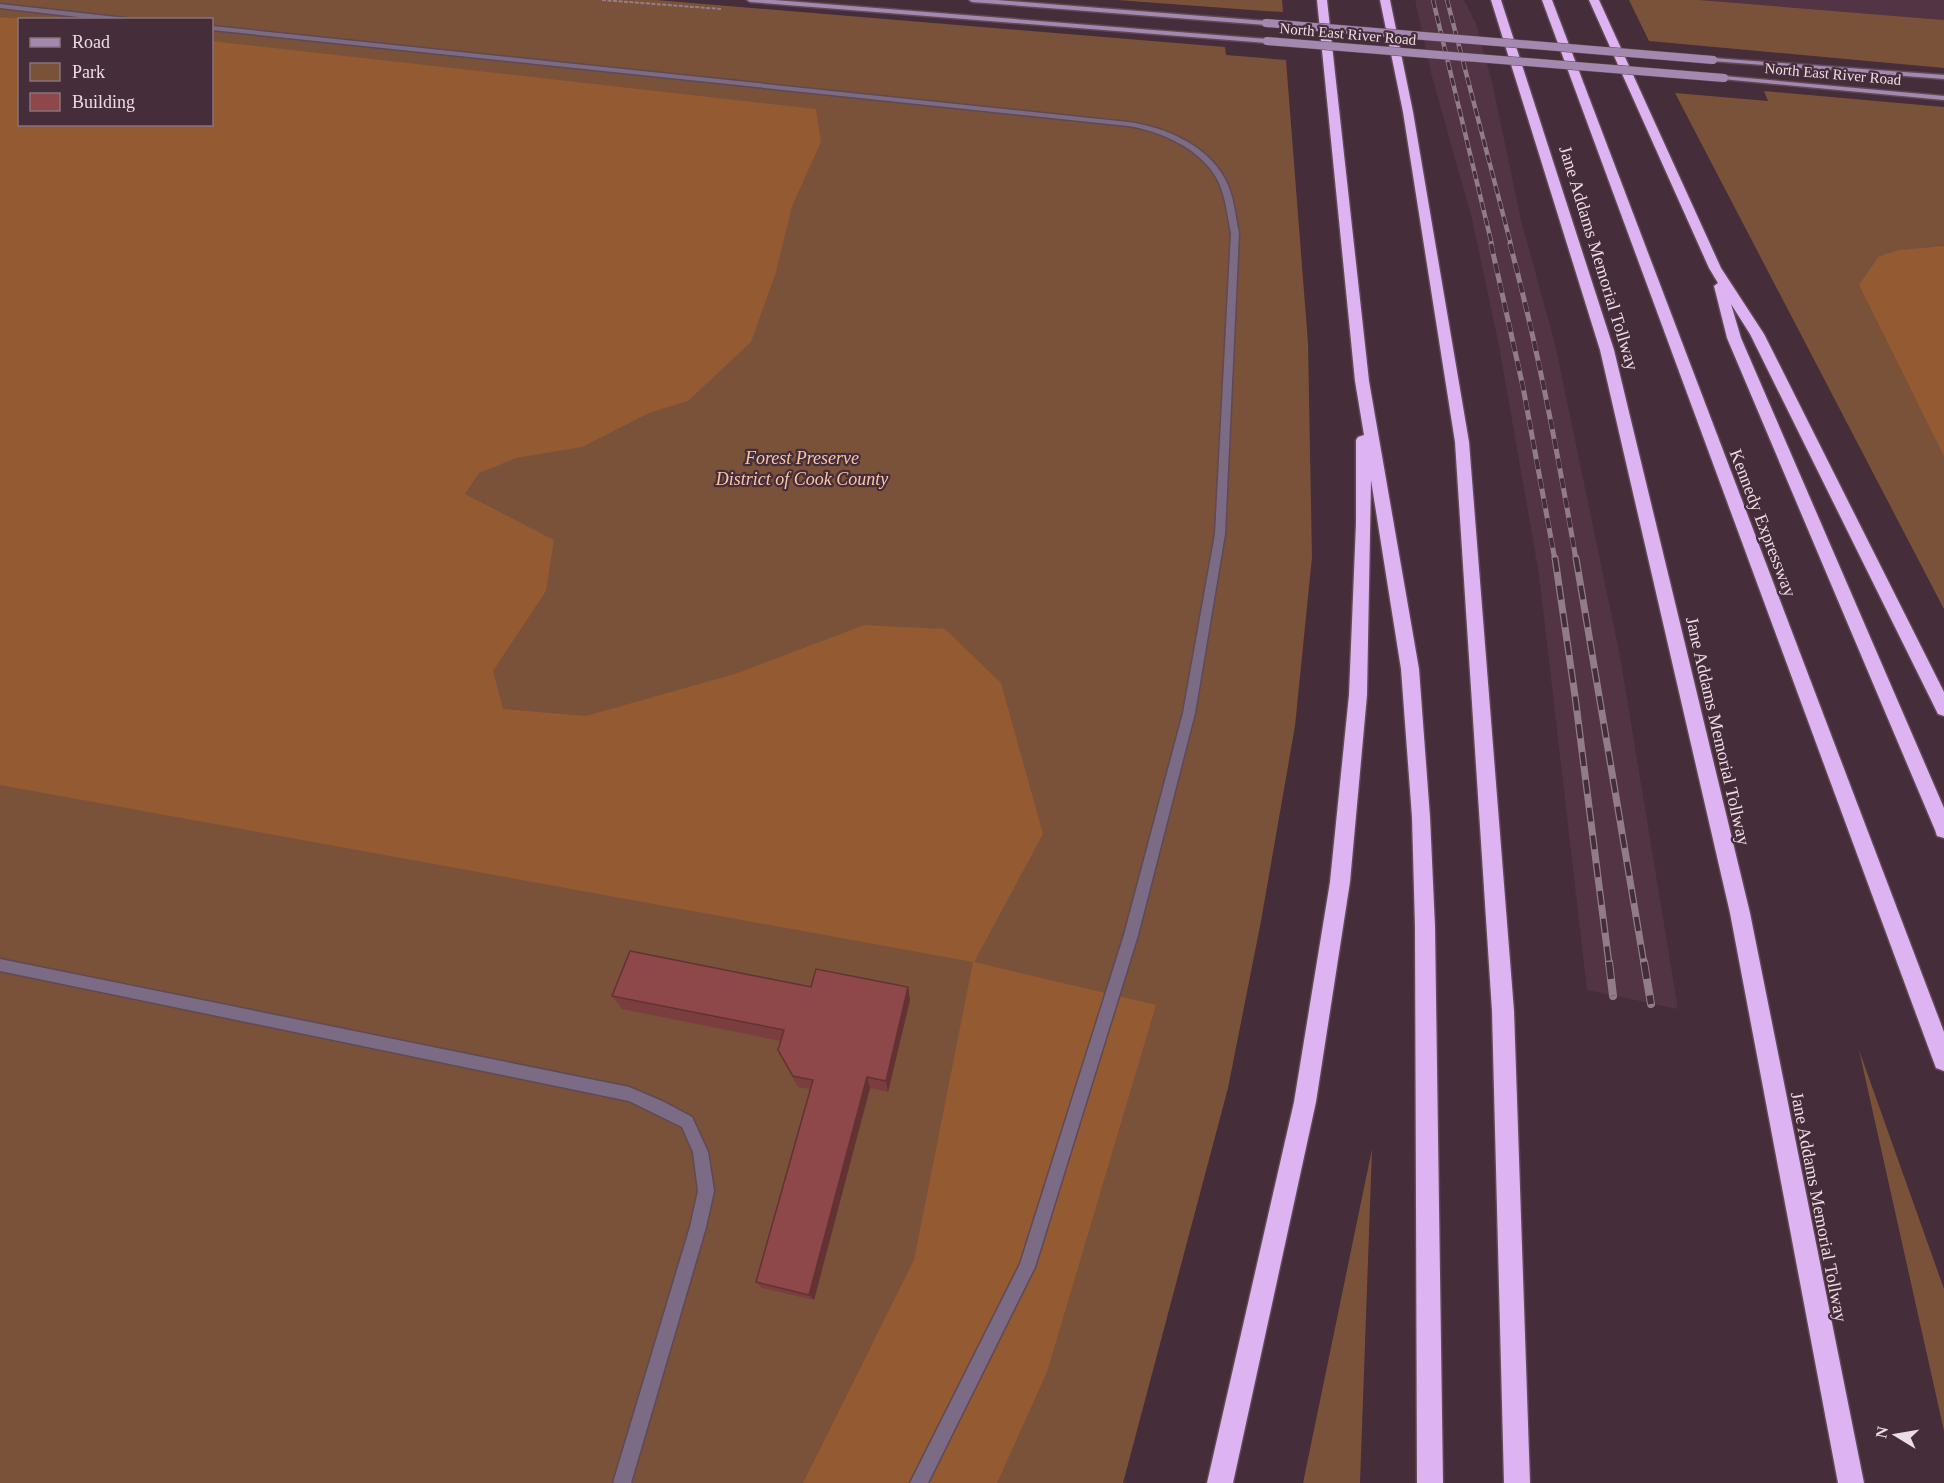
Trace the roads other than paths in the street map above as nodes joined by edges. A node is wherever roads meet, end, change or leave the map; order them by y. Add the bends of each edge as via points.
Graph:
1 (750, 0) edge
2 (972, 0) edge
3 (1322, 0) edge
4 (1385, 0) edge
5 (1496, 0) edge
6 (1546, 0) edge
7 (1594, 0) edge
8 (0, 6) edge
9 (108, 18) edge
10 (213, 28) edge
11 (1944, 77) edge
12 (1944, 98) edge
13 (1715, 268) junction
14 (1362, 381) junction
15 (1944, 709) edge
16 (1944, 830) edge
17 (0, 964) edge
18 (1944, 1060) edge
19 (622, 1483) edge
20 (919, 1483) edge
21 (1220, 1483) edge
22 (1430, 1483) edge
23 (1517, 1483) edge
24 (1851, 1483) edge

1 - 12 main road, North East River Road, bridge
2 - 11 main road, North East River Road, bridge
3 - 14 highway
4 - 23 highway via 1408,112 1462,442 1503,1011
5 - 24 highway, Jane Addams Memorial Tollway via 1607,350 1740,913
6 - 18 highway, Kennedy Expressway
7 - 13 highway
8 - 9 lane
10 - 20 lane via 1103,120 1154,129 1181,142 1220,177 1235,233 1220,534 1189,713 1131,935 1027,1267
13 - 15 highway via 1757,334
13 - 16 highway via 1734,338
14 - 21 highway via 1364,523 1358,695 1340,882 1305,1102
14 - 22 highway via 1410,669 1421,817
17 - 19 lane via 629,1094 687,1122 700,1152 706,1191

